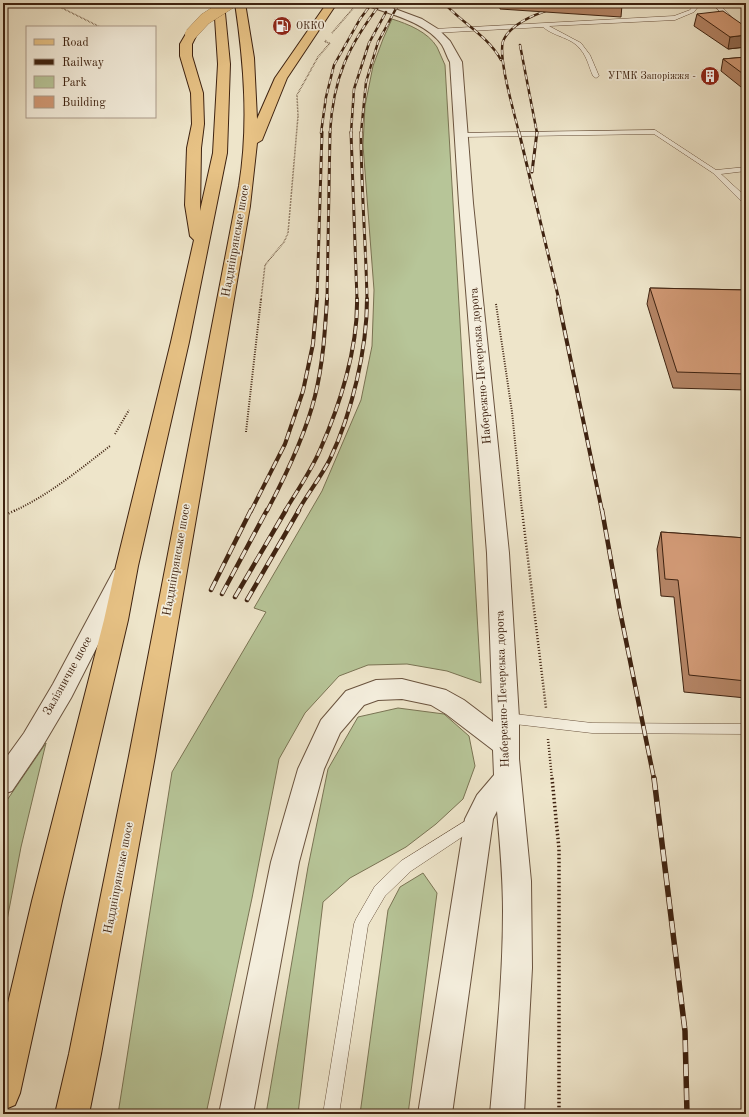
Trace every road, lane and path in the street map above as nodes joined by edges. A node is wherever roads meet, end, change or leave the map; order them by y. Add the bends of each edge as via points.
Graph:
1 (29, 3) edge
2 (219, 3) edge
3 (230, 3) edge
4 (240, 3) edge
5 (332, 3) edge
6 (358, 3) edge
7 (370, 3) edge
8 (698, 3) edge
9 (715, 3) edge
10 (543, 24) junction
11 (98, 26) edge
12 (434, 31) junction
13 (332, 33) dead end
14 (746, 34) edge
15 (327, 39) dead end
16 (596, 76) dead end
17 (462, 135) junction
18 (250, 152) junction
19 (746, 169) edge
20 (715, 172) junction
21 (746, 201) edge
22 (200, 246) junction
23 (496, 302) dead end
24 (129, 410) dead end
25 (246, 432) dead end
26 (115, 434) dead end
27 (110, 446) dead end
28 (3, 516) edge
29 (127, 566) junction
30 (506, 718) junction
31 (547, 723) junction
32 (746, 730) edge
33 (504, 745) junction
34 (507, 779) junction
35 (3, 783) edge
36 (479, 819) junction
37 (3, 1093) edge
38 (72, 1114) edge
39 (236, 1114) edge
40 (331, 1114) edge
41 (435, 1114) edge
42 (507, 1114) edge
43 (559, 1114) edge

1 - 11 path via 58,6
2 - 22 main road via 224,64 220,153
3 - 22 main road, bridge via 205,19 190,34 186,44 186,56 197,93 198,124 194,148 192,205
4 - 18 main road, Наддніпрянське шосе via 249,63
5 - 18 main road via 281,78
6 - 13 path
7 - 12 street, Набережно-Печерська дорога via 400,10
8 - 10 lane via 692,11 675,18
9 - 14 lane via 729,20
10 - 12 lane
10 - 16 lane via 583,48
12 - 17 street, Набережно-Печерська дорога via 446,43 456,62
15 - 25 path via 325,42 330,42 318,57 298,95 288,233 285,241 270,255 265,265
17 - 20 lane via 655,132
17 - 30 street, Набережно-Печерська дорога via 498,553
18 - 38 main road, Наддніпрянське шосе via 234,261
19 - 20 lane
20 - 21 lane
22 - 29 main road
23 - 31 path via 512,412
24 - 26 path
27 - 28 path via 32,503
29 - 35 street, Залізничне шосе via 62,691 33,740
29 - 37 main road
30 - 31 lane
30 - 33 street, Набережно-Печерська дорога
31 - 32 lane via 592,728
31 - 43 path via 559,850
33 - 34 street, Набережно-Печерська дорога
33 - 39 street via 455,707 437,697 402,689 376,690 355,698 330,727 312,769 285,862
34 - 36 street, Набережно-Печерська дорога via 487,803
34 - 42 street, Набережно-Печерська дорога via 517,882 518,970
36 - 40 lane via 406,866 380,891 361,924
36 - 41 street, Набережно-Печерська дорога

